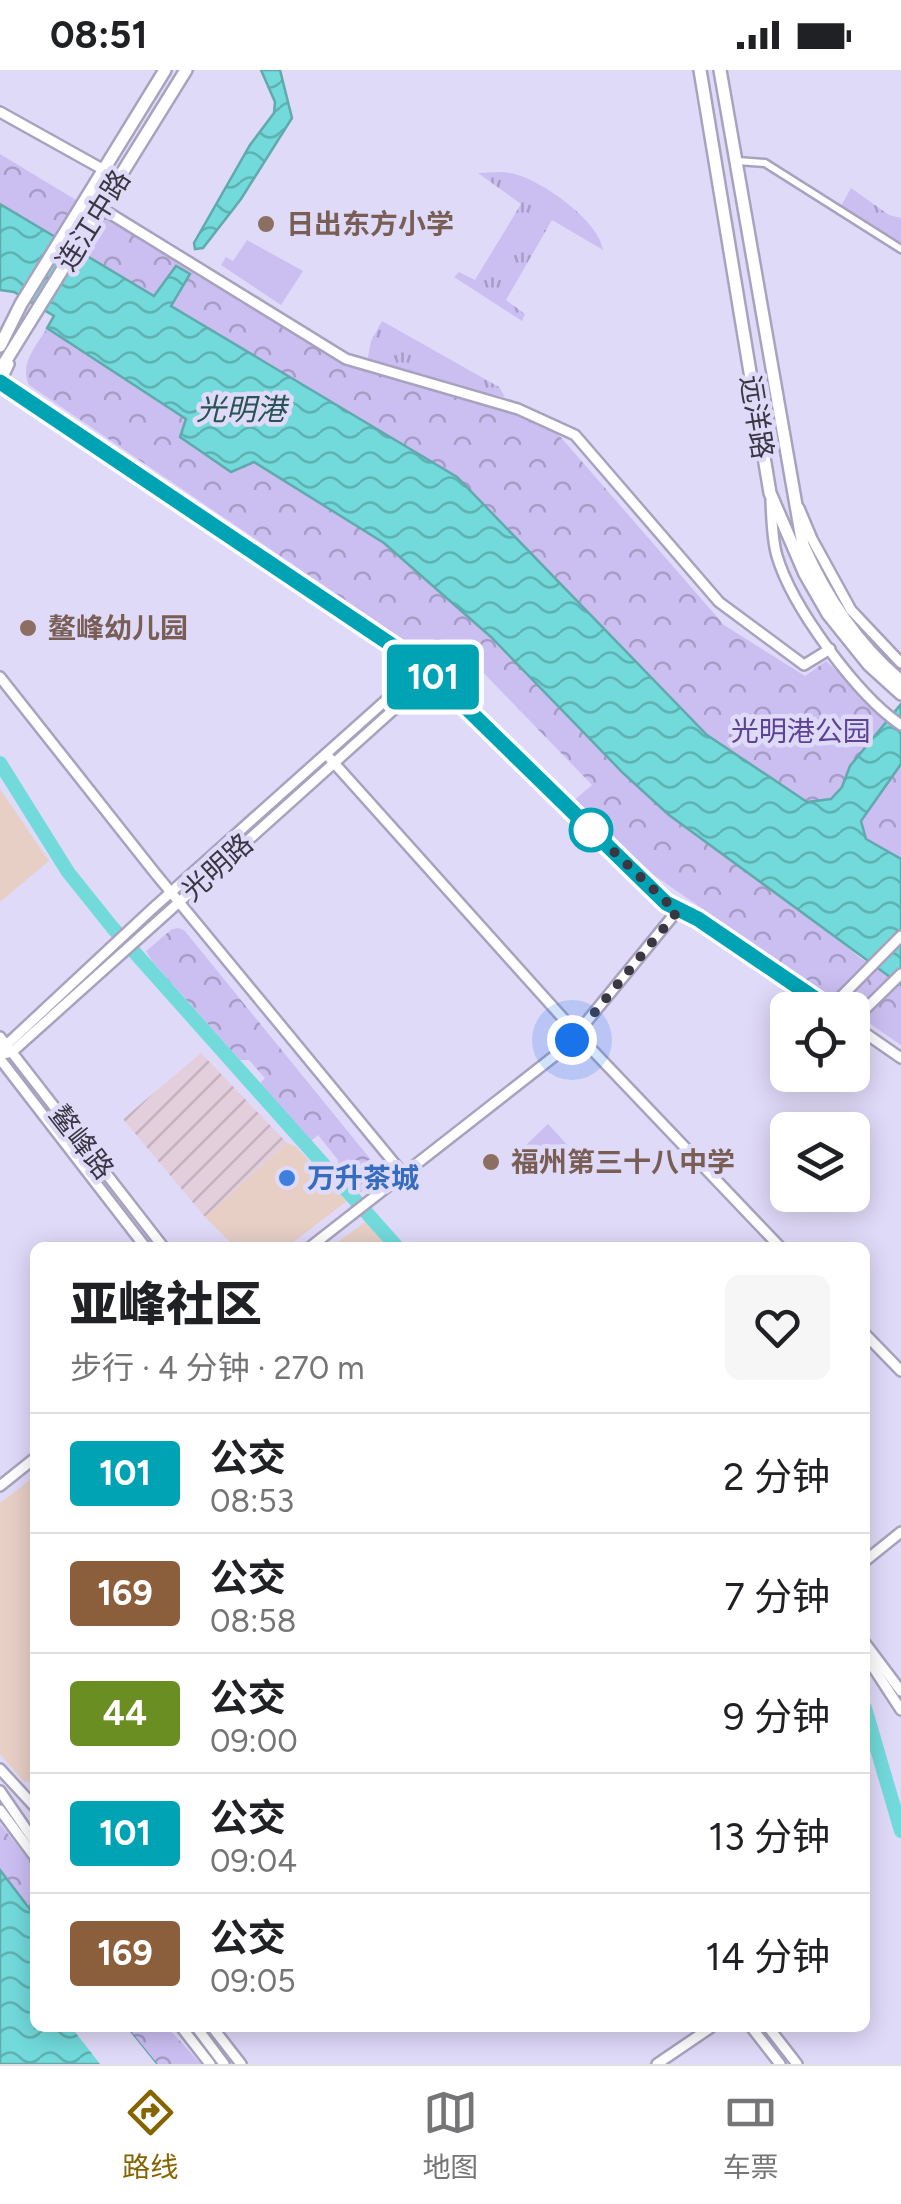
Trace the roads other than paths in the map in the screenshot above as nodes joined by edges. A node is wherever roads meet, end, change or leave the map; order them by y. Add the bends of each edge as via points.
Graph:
1 (165, 70) edge
2 (186, 70) edge
3 (700, 70) edge
4 (720, 70) edge
5 (0, 112) edge
6 (734, 160) junction
7 (104, 170) junction
8 (101, 208) junction
9 (901, 250) edge
10 (2, 341) edge
11 (18, 344) junction
12 (0, 370) edge
13 (0, 382) edge
14 (791, 492) junction
15 (770, 493) junction
16 (830, 649) junction
17 (872, 661) junction
18 (901, 663) edge
19 (422, 668) junction
20 (431, 676) junction
21 (0, 677) edge
22 (901, 681) edge
23 (901, 694) edge
24 (901, 725) edge
25 (326, 754) junction
26 (334, 764) junction
27 (176, 896) junction
28 (677, 912) junction
29 (901, 936) edge
30 (901, 974) edge
31 (806, 992) edge
32 (847, 992) edge
33 (870, 1005) edge
34 (578, 1035) junction
35 (870, 1036) edge
36 (3, 1050) edge
37 (901, 1058) edge
38 (404, 1175) junction
39 (142, 1242) edge
40 (159, 1242) edge
41 (317, 1242) edge
42 (775, 1242) edge
43 (870, 1339) edge
44 (901, 1370) edge
45 (30, 1462) edge
46 (0, 1486) edge
47 (901, 1532) edge
48 (870, 1558) edge
49 (870, 1650) edge
50 (870, 1663) edge
51 (901, 1691) edge
52 (901, 1710) edge
53 (0, 1770) edge
54 (0, 1791) edge
55 (30, 1804) edge
56 (0, 1810) edge
57 (30, 1815) edge
58 (19, 1827) junction
59 (30, 1837) edge
60 (185, 2032) edge
61 (200, 2032) edge
62 (216, 2032) edge
63 (704, 2032) edge
64 (755, 2032) edge
65 (772, 2032) edge
66 (210, 2064) edge
67 (224, 2064) edge
68 (241, 2064) edge
69 (657, 2064) edge
70 (780, 2064) edge
71 (798, 2064) edge

1 - 7 highway, 连江中路
2 - 8 highway, 连江中路
3 - 15 highway, 远洋路
4 - 6 highway, 远洋路
5 - 7 street
6 - 9 street via 765,163
6 - 14 highway, 远洋路
7 - 10 highway, 连江中路
8 - 11 highway, 连江中路
8 - 16 street via 346,359 518,409 575,434 719,602 804,665
11 - 12 highway, 连江中路
11 - 13 street
13 - 19 street
14 - 17 highway via 814,570
14 - 18 street, 远洋路 via 851,610
15 - 16 street, 远洋路 via 777,556
15 - 17 highway via 816,595
16 - 24 street, 远洋路 via 854,683
17 - 22 highway
17 - 23 highway
19 - 20 street
19 - 25 street, 光明路
20 - 26 street, 光明路
20 - 28 street
21 - 27 street
25 - 26 street
25 - 27 street, 光明路
26 - 27 street, 光明路
26 - 34 street
27 - 36 street, 光明路 via 129,930
27 - 36 street, 光明路 via 121,954
27 - 38 street
28 - 31 street via 698,919
28 - 34 street
29 - 32 street
30 - 33 street
34 - 38 street
34 - 42 street
35 - 37 street
36 - 39 street, 鳌峰路
36 - 40 street, 鳌峰路
38 - 41 street
43 - 44 street
45 - 46 street
47 - 48 street
49 - 51 street
50 - 52 street
53 - 55 street
54 - 58 street
56 - 58 street
57 - 58 street
58 - 59 street
60 - 66 street
61 - 67 street
62 - 68 street
63 - 69 street
64 - 70 street
65 - 71 street

